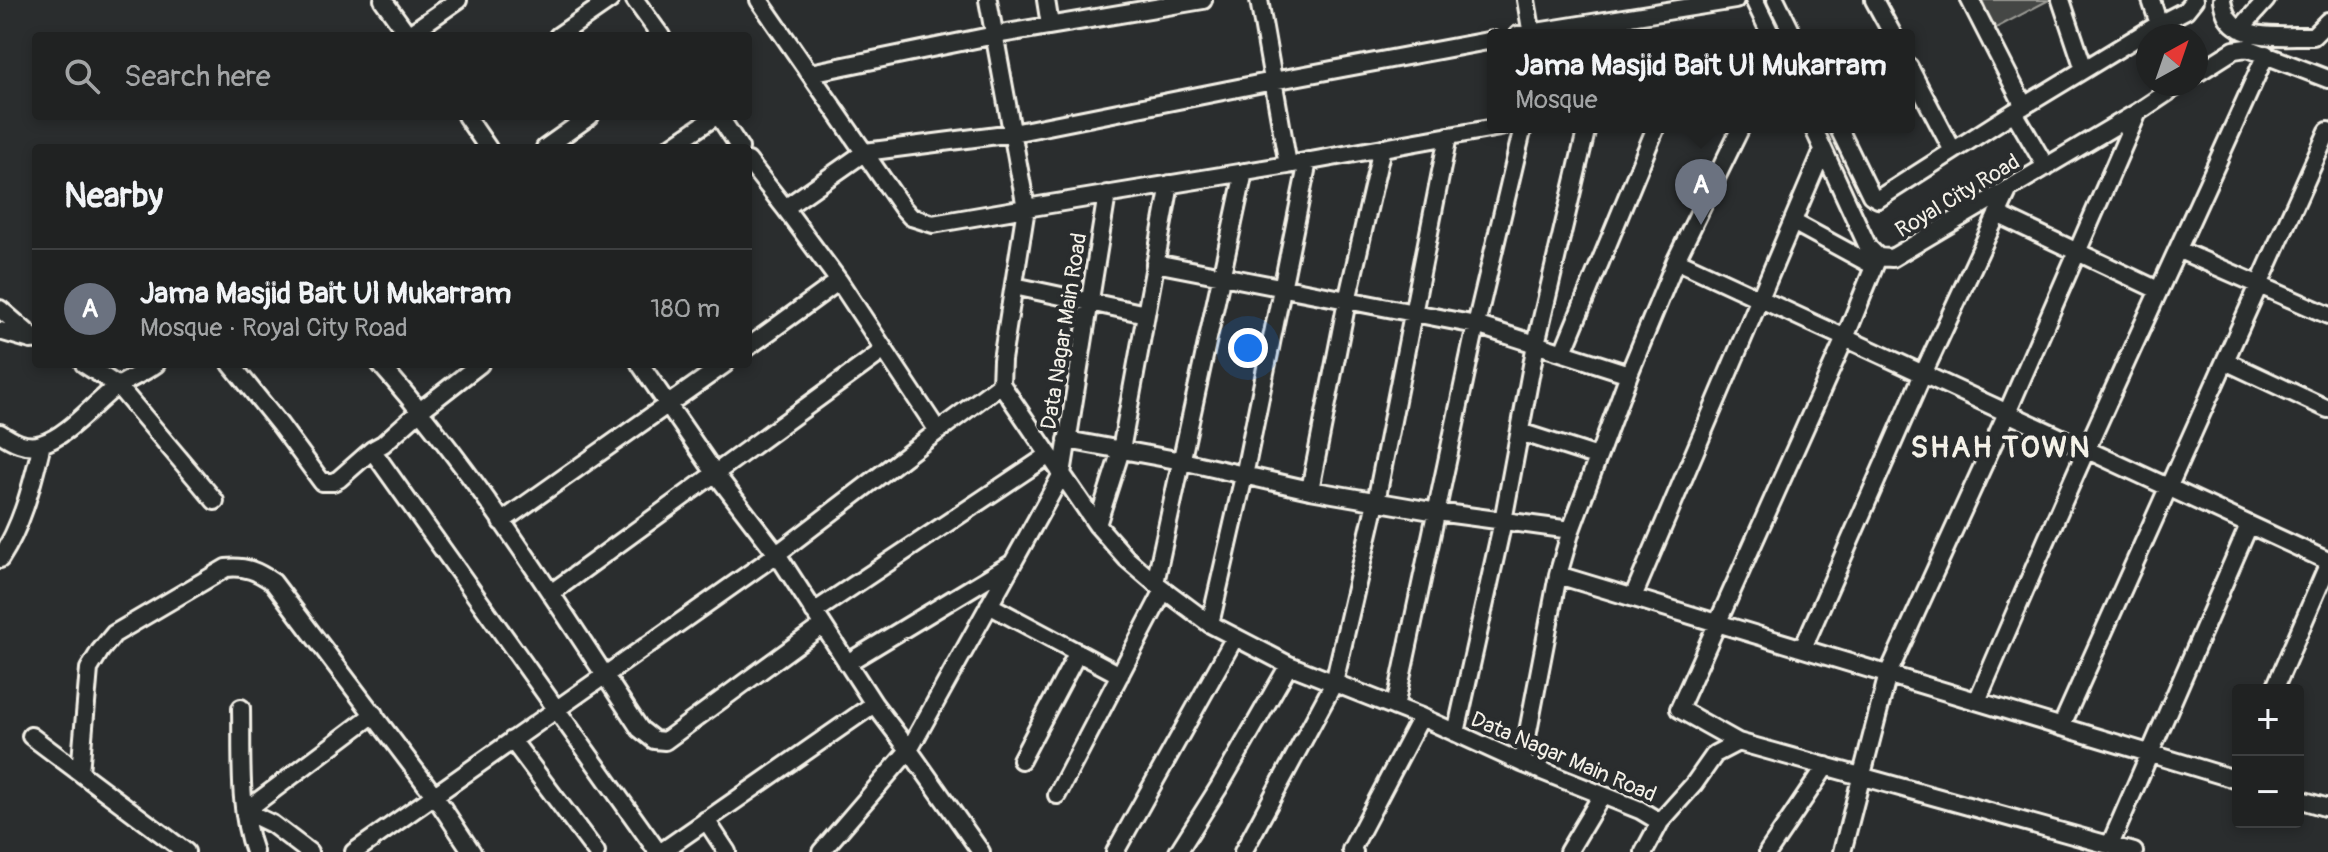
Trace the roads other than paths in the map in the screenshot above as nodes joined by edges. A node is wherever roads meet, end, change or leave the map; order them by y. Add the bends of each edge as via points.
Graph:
1 (383, 0) edge
2 (458, 0) edge
3 (610, 0) edge
4 (635, 0) edge
5 (759, 0) edge
6 (988, 0) edge
7 (1046, 0) edge
8 (1203, 0) edge
9 (1259, 0) edge
10 (1526, 0) edge
11 (1735, 0) edge
12 (1754, 0) edge
13 (1776, 0) edge
14 (1874, 0) edge
15 (1970, 0) edge
16 (2061, 0) edge
17 (2151, 0) edge
18 (2194, 0) edge
19 (2222, 0) edge
20 (2266, 0) edge
21 (2328, 21) edge
22 (2159, 24) joint
23 (1050, 25) junction
24 (1527, 29) edge
25 (1558, 29) edge
26 (1768, 29) edge
27 (1790, 29) edge
28 (1890, 29) edge
29 (2240, 29) junction
30 (405, 32) edge
31 (414, 32) edge
32 (564, 32) edge
33 (658, 32) edge
34 (995, 35) junction
35 (2136, 38) edge
36 (1487, 41) edge
37 (2266, 54) junction
38 (2208, 66) edge
39 (2084, 69) junction
40 (810, 73) junction
41 (1915, 78) edge
42 (2328, 79) edge
43 (1273, 81) junction
44 (2162, 96) edge
45 (2019, 109) junction
46 (2138, 112) junction
47 (469, 120) edge
48 (584, 120) edge
49 (712, 120) edge
50 (721, 120) edge
51 (1487, 129) edge
52 (2328, 131) edge
53 (1013, 133) junction
54 (1522, 133) edge
55 (1586, 133) edge
56 (1654, 133) edge
57 (1738, 133) edge
58 (1816, 133) edge
59 (1841, 133) edge
60 (1448, 136) junction
61 (485, 144) edge
62 (551, 144) edge
63 (675, 144) edge
64 (737, 144) edge
65 (1382, 148) junction
66 (1823, 150) junction
67 (1953, 151) junction
68 (865, 152) junction
69 (1308, 161) junction
70 (1288, 165) junction
71 (2046, 167) junction
72 (752, 172) edge
73 (1244, 172) junction
74 (1170, 184) junction
75 (2009, 189) junction
76 (1107, 194) junction
77 (785, 208) junction
78 (1026, 208) junction
79 (1997, 214) junction
80 (1793, 222) junction
81 (2179, 250) junction
82 (2076, 252) junction
83 (1676, 260) junction
84 (1876, 262) junction
85 (1155, 263) junction
86 (1222, 276) junction
87 (839, 281) junction
88 (2258, 285) junction
89 (1014, 286) junction
90 (1282, 289) junction
91 (2158, 290) junction
92 (1761, 299) junction
93 (1347, 301) junction
94 (1090, 302) junction
95 (0, 309) edge
96 (1146, 314) junction
97 (1412, 314) junction
98 (2328, 315) edge
99 (1476, 325) junction
100 (0, 331) edge
101 (32, 337) edge
102 (1845, 338) junction
103 (32, 340) edge
104 (752, 344) edge
105 (1536, 344) junction
106 (884, 350) junction
107 (1563, 352) junction
108 (2225, 361) junction
109 (90, 368) edge
110 (149, 368) edge
111 (234, 368) edge
112 (384, 368) edge
113 (475, 368) edge
114 (643, 368) edge
115 (720, 368) edge
116 (1629, 374) junction
117 (1923, 374) junction
118 (1001, 384) junction
119 (118, 386) junction
120 (669, 405) junction
121 (2328, 409) edge
122 (421, 410) junction
123 (2007, 413) junction
124 (938, 431) junction
125 (1520, 432) junction
126 (0, 433) edge
127 (1067, 440) junction
128 (42, 444) junction
129 (372, 450) junction
130 (1121, 450) junction
131 (2086, 450) junction
132 (1049, 455) junction
133 (1598, 457) junction
134 (1182, 461) junction
135 (715, 473) junction
136 (1062, 474) junction
137 (1244, 476) junction
138 (2168, 487) junction
139 (1310, 490) junction
140 (215, 501) dead end
141 (1376, 502) junction
142 (1437, 512) junction
143 (1503, 521) junction
144 (501, 522) junction
145 (1097, 525) junction
146 (2249, 525) junction
147 (1571, 530) junction
148 (777, 554) junction
149 (0, 559) edge
150 (1013, 563) junction
151 (2328, 563) edge
152 (1558, 575) junction
153 (1159, 586) junction
154 (551, 593) junction
155 (1633, 597) junction
156 (989, 605) junction
157 (818, 619) junction
158 (1718, 623) junction
159 (1210, 624) junction
160 (1235, 637) junction
161 (1803, 648) junction
162 (1078, 652) junction
163 (847, 663) junction
164 (1289, 665) junction
165 (1888, 674) junction
166 (604, 675) junction
167 (1120, 675) junction
168 (1334, 683) junction
169 (2277, 684) edge
170 (1977, 701) junction
171 (874, 704) junction
172 (1395, 707) junction
173 (241, 708) dead end
174 (557, 708) junction
175 (374, 714) junction
176 (1421, 717) junction
177 (2061, 727) junction
178 (1456, 733) junction
179 (31, 736) dead end
180 (512, 740) junction
181 (1738, 742) junction
182 (909, 750) junction
183 (2150, 754) junction
184 (1021, 760) dead end
185 (1522, 763) junction
186 (1826, 766) junction
187 (80, 772) junction
188 (1862, 776) junction
189 (2232, 777) edge
190 (434, 795) junction
191 (1057, 795) dead end
192 (1602, 795) junction
193 (2304, 800) edge
194 (2326, 802) edge
195 (245, 811) junction
196 (706, 820) junction
197 (1660, 822) junction
198 (2110, 845) junction
199 (1352, 851) edge
200 (186, 852) edge
201 (254, 852) edge
202 (309, 852) edge
203 (354, 852) edge
204 (472, 852) edge
205 (596, 852) edge
206 (659, 852) edge
207 (727, 852) edge
208 (821, 852) edge
209 (981, 852) edge
210 (1115, 852) edge
211 (1178, 852) edge
212 (1243, 852) edge
213 (1568, 852) edge
214 (1644, 852) edge
215 (1771, 852) edge
216 (1842, 852) edge
217 (2134, 852) edge

1 - 30 street
2 - 31 street
3 - 32 street
4 - 33 street
5 - 40 street, Data Nagar Main Road
6 - 34 street
7 - 23 street
8 - 23 street
9 - 43 street
10 - 24 street
11 - 25 street
12 - 26 street
13 - 27 street
14 - 28 street
15 - 45 street
16 - 39 street
17 - 22 street
18 - 22 street
19 - 29 street via 2227,18
20 - 29 street
21 - 29 street via 2313,36
23 - 34 street
34 - 40 street
34 - 53 street
35 - 39 street
36 - 43 street
37 - 38 street via 2234,50
37 - 42 street
37 - 81 street
39 - 45 street
40 - 68 street, Data Nagar Main Road
41 - 67 street
43 - 53 street
43 - 70 street
44 - 46 street, Royal City Road
45 - 67 street
45 - 71 street
46 - 71 street, Royal City Road
46 - 82 street
47 - 61 street
48 - 62 street
49 - 63 street
50 - 64 street
51 - 60 street, Data Nagar Main Road
52 - 88 street
53 - 68 street
53 - 78 street
54 - 99 street
55 - 105 street
56 - 107 street
57 - 83 street
58 - 66 street, Royal City Road
59 - 67 street via 1871,195 1878,199
60 - 65 street, Data Nagar Main Road
60 - 97 street
65 - 69 street, Data Nagar Main Road
65 - 93 street
66 - 80 street
66 - 84 street, Royal City Road
68 - 77 street
68 - 78 street, Data Nagar Main Road via 902,207 922,222
69 - 70 street, Data Nagar Main Road
69 - 90 street
70 - 73 street, Data Nagar Main Road
71 - 75 street, Royal City Road
72 - 77 street
73 - 74 street, Data Nagar Main Road
73 - 86 street
74 - 76 street, Data Nagar Main Road
74 - 85 street
75 - 79 street
75 - 84 street, Royal City Road via 1892,258
76 - 78 street, Data Nagar Main Road
76 - 94 street, Data Nagar Main Road
77 - 87 street
78 - 89 street
79 - 82 street
79 - 117 street
80 - 84 street
80 - 92 street
81 - 88 street
81 - 91 street
82 - 91 street
82 - 123 street
83 - 92 street
83 - 116 street
84 - 102 street
85 - 86 street
85 - 96 street
86 - 90 street
86 - 134 street
87 - 104 street
87 - 106 street
88 - 98 street
88 - 108 street
89 - 94 street
89 - 118 street
90 - 93 street
90 - 137 street
91 - 131 street
92 - 102 street
92 - 155 street
93 - 97 street
93 - 139 street
94 - 96 street
94 - 127 street, Data Nagar Main Road
95 - 101 street
96 - 130 street
97 - 99 street
97 - 141 street
99 - 105 street
99 - 142 street
100 - 103 street
102 - 117 street
102 - 158 street
105 - 107 street
105 - 125 street
106 - 124 street
106 - 135 street
107 - 116 street
108 - 121 street
108 - 138 street
109 - 119 street
110 - 119 street
111 - 129 street via 322,482 339,479
112 - 122 street
113 - 122 street
114 - 120 street
115 - 120 street
116 - 133 street
117 - 123 street
117 - 161 street
118 - 124 street
118 - 132 street, Data Nagar Main Road
119 - 128 street
119 - 140 street
120 - 135 street
120 - 144 street
122 - 129 street
122 - 144 street
123 - 131 street
123 - 165 street
124 - 148 street
125 - 133 street
125 - 143 street
126 - 128 street via 13,442
127 - 130 street
127 - 136 street, Data Nagar Main Road
128 - 149 street via 29,496
129 - 174 street
130 - 134 street
130 - 145 street
131 - 138 street
131 - 170 street
132 - 136 street, Data Nagar Main Road
132 - 157 street
133 - 147 street
134 - 137 street
134 - 153 street
135 - 148 street
135 - 154 street
136 - 145 street, Data Nagar Main Road
136 - 150 street, Data Nagar Main Road
137 - 139 street
137 - 159 street
138 - 146 street
138 - 177 street
139 - 141 street
141 - 142 street
141 - 168 street
142 - 143 street
142 - 172 street
143 - 147 street
143 - 178 street
144 - 154 street
145 - 153 street, Data Nagar Main Road
146 - 151 street
146 - 183 street
147 - 152 street
148 - 157 street
148 - 166 street
150 - 156 street, Data Nagar Main Road
150 - 163 street
151 - 169 street
152 - 155 street
152 - 185 street
153 - 159 street, Data Nagar Main Road
153 - 167 street
154 - 166 street
155 - 158 street
156 - 162 street
156 - 182 street, Data Nagar Main Road
157 - 163 street
157 - 166 street via 665,741 640,729
158 - 161 street
158 - 181 street via 1679,709
159 - 160 street, Data Nagar Main Road
160 - 164 street, Data Nagar Main Road
160 - 210 street
161 - 165 street
162 - 167 street
162 - 184 street
163 - 171 street
164 - 168 street, Data Nagar Main Road
164 - 211 street
165 - 170 street
165 - 188 street
166 - 174 street
167 - 191 street
168 - 172 street, Data Nagar Main Road
168 - 212 street
170 - 177 street
171 - 182 street
171 - 196 street
172 - 176 street, Data Nagar Main Road
173 - 195 street
174 - 180 street
174 - 206 street
175 - 187 street via 273,582 254,569 226,568 114,634 100,651 89,669
175 - 190 street
175 - 195 street
176 - 178 street, Data Nagar Main Road
176 - 199 street
177 - 183 street
178 - 185 street, Data Nagar Main Road
179 - 187 street
180 - 190 street
180 - 205 street
181 - 186 street
181 - 197 street, Data Nagar Main Road via 1715,754
182 - 208 street, Data Nagar Main Road
182 - 209 street
183 - 189 street
183 - 198 street
185 - 192 street, Data Nagar Main Road
186 - 188 street
186 - 215 street
187 - 200 street
188 - 198 street
188 - 216 street
190 - 203 street
190 - 204 street
192 - 197 street, Data Nagar Main Road
192 - 213 street
193 - 194 street
195 - 201 street
195 - 202 street
196 - 206 street
196 - 207 street
197 - 214 street
198 - 217 street

